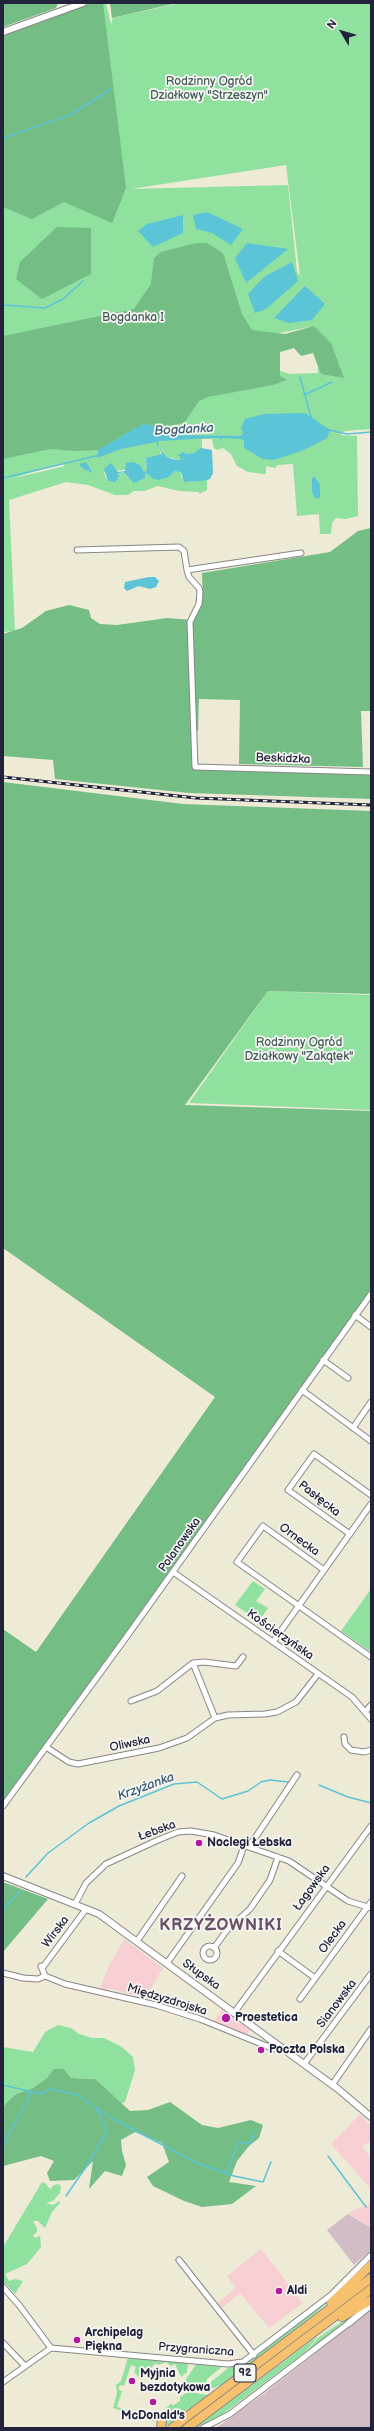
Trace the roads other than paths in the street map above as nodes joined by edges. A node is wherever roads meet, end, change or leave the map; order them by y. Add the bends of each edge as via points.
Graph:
1 (83, 3) edge
2 (3, 32) edge
3 (77, 550) dead end
4 (300, 553) dead end
5 (187, 570) junction
6 (371, 772) edge
7 (371, 1294) edge
8 (355, 1315) junction
9 (371, 1327) edge
10 (323, 1360) junction
11 (348, 1378) dead end
12 (302, 1390) junction
13 (371, 1402) edge
14 (353, 1428) junction
15 (371, 1441) edge
16 (371, 1496) edge
17 (371, 1504) edge
18 (350, 1534) junction
19 (324, 1570) junction
20 (173, 1572) junction
21 (298, 1606) junction
22 (273, 1642) junction
23 (243, 1657) dead end
24 (371, 1657) edge
25 (193, 1664) junction
26 (318, 1674) junction
27 (131, 1701) dead end
28 (371, 1705) edge
29 (366, 1711) junction
30 (215, 1718) junction
31 (371, 1719) edge
32 (344, 1737) dead end
33 (46, 1747) junction
34 (371, 1750) edge
35 (297, 1775) dead end
36 (3, 1806) edge
37 (371, 1826) edge
38 (247, 1846) junction
39 (278, 1857) junction
40 (3, 1876) edge
41 (182, 1876) dead end
42 (326, 1885) junction
43 (371, 1902) edge
44 (75, 1904) junction
45 (369, 1907) edge
46 (86, 1909) junction
47 (137, 1941) junction
48 (214, 1948) dead end
49 (278, 1951) junction
50 (167, 1963) junction
51 (3, 1973) edge
52 (371, 1974) edge
53 (45, 1976) junction
54 (315, 1978) junction
55 (300, 1999) dead end
56 (234, 2013) junction
57 (371, 2029) edge
58 (281, 2047) junction
59 (304, 2064) junction
60 (332, 2084) junction
61 (371, 2117) edge
62 (371, 2255) edge
63 (180, 2260) dead end
64 (371, 2264) edge
65 (371, 2278) edge
66 (3, 2287) edge
67 (371, 2289) edge
68 (371, 2300) edge
69 (371, 2305) edge
70 (319, 2317) junction
71 (349, 2323) joint
72 (315, 2332) junction
73 (3, 2343) edge
74 (51, 2348) junction
75 (254, 2355) junction
76 (25, 2366) junction
77 (3, 2382) edge
78 (221, 2391) junction
79 (208, 2392) dead end
80 (172, 2428) edge
81 (187, 2428) edge
82 (203, 2428) edge

1 - 2 street
3 - 5 street via 180,547 184,551
4 - 5 street
5 - 6 street, Beskidzka via 200,592 190,622 195,767
7 - 8 street, Polanowska
8 - 9 street
8 - 10 street, Polanowska
10 - 11 street
10 - 12 street, Polanowska
12 - 14 street
12 - 20 street, Polanowska
13 - 14 street
14 - 15 street
16 - 18 street, Pasłęcka via 314,1454 288,1490
17 - 18 street
18 - 19 street
19 - 21 street
19 - 21 street, Ornecka via 263,1526 237,1562
20 - 22 street, Kościerzyńska
20 - 33 street, Polanowska
21 - 22 street
21 - 24 street
22 - 26 street, Kościerzyńska
23 - 25 street via 236,1666 204,1662
25 - 27 street via 157,1691
25 - 30 street
26 - 29 street, Kościerzyńska via 352,1697
26 - 30 street, Oliwska via 301,1698 276,1712
28 - 29 street
29 - 31 street, Kościerzyńska
30 - 33 street, Oliwska via 176,1743 99,1761 73,1764
32 - 34 street via 351,1750
33 - 36 street, Polanowska
35 - 38 street
37 - 42 street, Łagowska
38 - 39 street, Łebska
38 - 44 street, Łebska via 202,1832 178,1832 106,1864 86,1883
38 - 50 street via 238,1863
39 - 42 street, Łebska via 303,1869
39 - 48 street via 270,1880 250,1909 227,1930
40 - 44 street, Słupska
41 - 47 street
42 - 45 street, Łebska via 348,1901
42 - 49 street, Łagowska
43 - 45 street, Olecka
44 - 46 street, Słupska
45 - 54 street, Olecka
46 - 47 street, Słupska via 99,1914
46 - 53 street, Wirska via 43,1967
47 - 50 street, Słupska
49 - 54 street
49 - 56 street, Łagowska
50 - 56 street, Słupska
51 - 53 street, Międzyzdrojska via 32,1979
52 - 59 street, Sianowska
53 - 58 street, Międzyzdrojska via 65,1984 156,2005 194,2017 274,2049
54 - 55 street, Olecka
56 - 58 street, Słupska
57 - 60 street
58 - 59 street, Słupska
59 - 60 street, Słupska
60 - 61 street, Słupska
62 - 75 street, Przygraniczna via 331,2295
63 - 75 street
64 - 70 main road
65 - 70 main road, 92
66 - 74 street
67 - 72 main road, 92
68 - 72 main road
69 - 71 street
70 - 78 main road, 92
71 - 82 street via 234,2411
72 - 81 main road, 92
73 - 76 street
74 - 75 street, Przygraniczna via 231,2364 243,2362
74 - 76 street
76 - 77 street
78 - 79 main road
78 - 80 main road, 92

